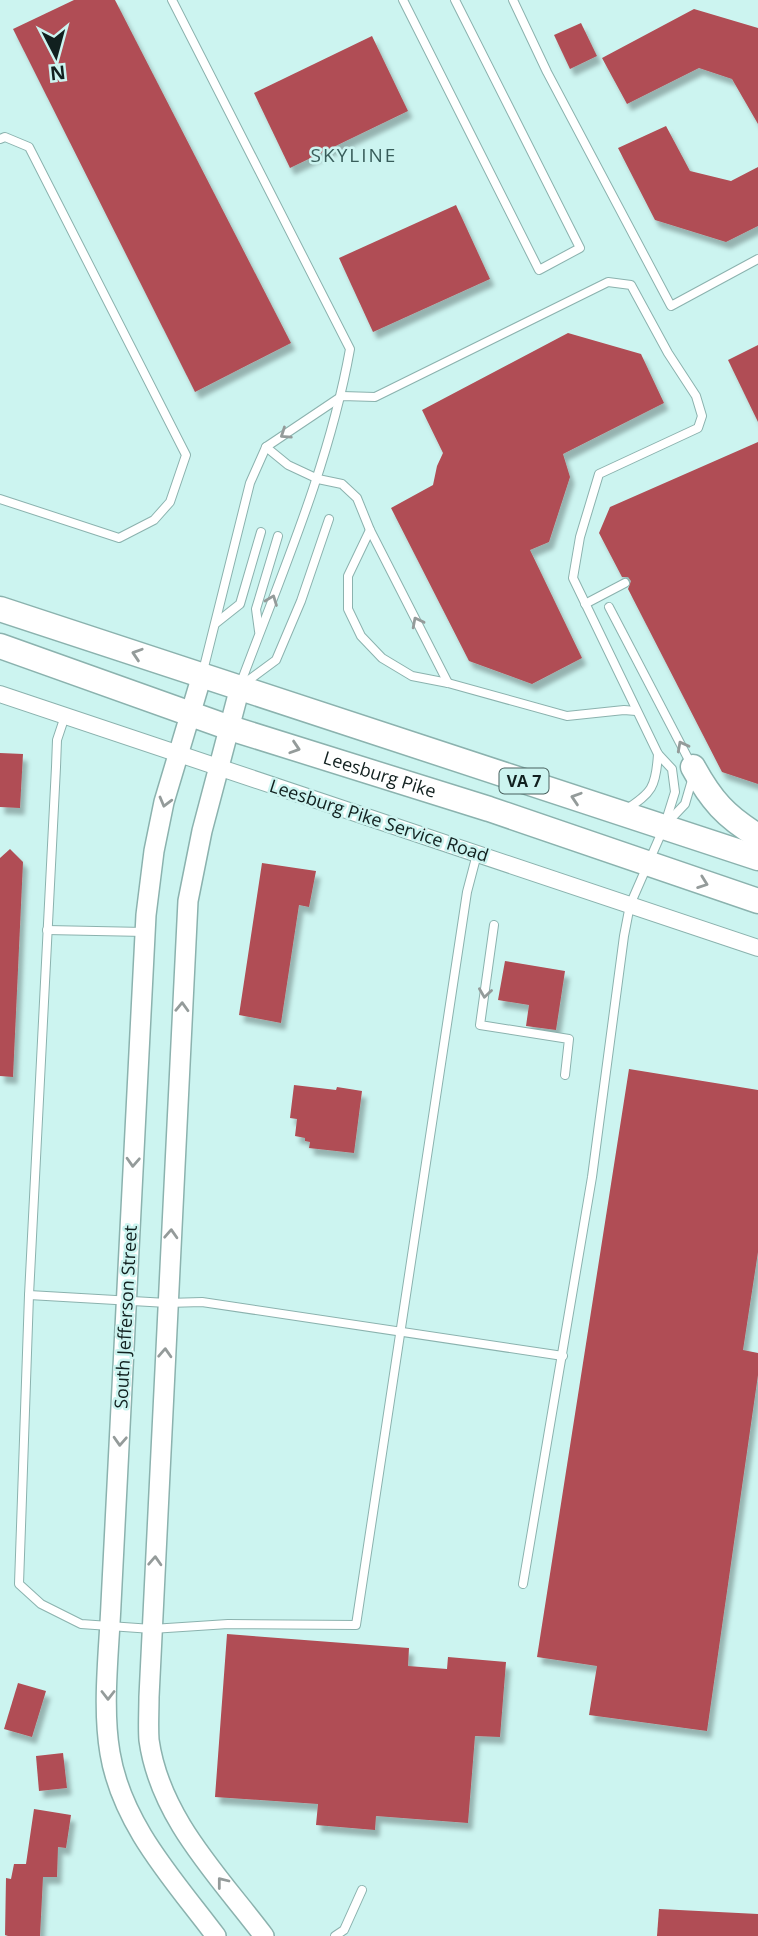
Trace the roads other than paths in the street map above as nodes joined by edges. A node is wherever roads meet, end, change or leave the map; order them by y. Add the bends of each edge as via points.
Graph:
1 (172, 0) edge
2 (403, 0) edge
3 (455, 0) edge
4 (513, 0) edge
5 (0, 139) edge
6 (758, 260) edge
7 (342, 396) junction
8 (266, 447) junction
9 (317, 479) junction
10 (0, 499) edge
11 (329, 519) dead end
12 (370, 530) junction
13 (261, 532) dead end
14 (278, 536) dead end
15 (625, 583) dead end
16 (585, 604) junction
17 (609, 607) dead end
18 (0, 609) edge
19 (215, 624) junction
20 (260, 634) junction
21 (0, 646) edge
22 (202, 675) junction
23 (447, 683) junction
24 (240, 687) junction
25 (0, 694) edge
26 (636, 711) junction
27 (192, 713) junction
28 (65, 716) junction
29 (230, 728) junction
30 (179, 754) junction
31 (658, 754) junction
32 (219, 768) junction
33 (693, 768) junction
34 (621, 813) junction
35 (664, 827) junction
36 (758, 836) edge
37 (477, 854) junction
38 (758, 858) edge
39 (648, 863) junction
40 (758, 901) edge
41 (630, 905) junction
42 (495, 925) dead end
43 (47, 930) junction
44 (145, 932) junction
45 (758, 948) edge
46 (565, 1075) dead end
47 (29, 1295) junction
48 (126, 1299) junction
49 (167, 1303) junction
50 (400, 1331) junction
51 (563, 1356) junction
52 (523, 1584) dead end
53 (110, 1626) junction
54 (152, 1629) junction
55 (362, 1890) dead end
56 (216, 1936) edge
57 (264, 1936) edge
58 (335, 1936) edge

1 - 7 lane via 350,349
2 - 3 lane via 539,270 580,248
4 - 6 lane via 671,306
5 - 10 lane via 29,147 186,455 170,502 154,520 119,538
7 -> 8 lane
7 - 9 lane
7 - 16 lane via 375,397 608,282 631,285 696,396 702,416 698,428 599,474 573,578
8 - 9 lane via 288,465
8 - 19 lane via 250,483
9 - 12 lane via 342,484 357,498
20 -> 9 lane
11 - 24 lane via 276,660
23 -> 12 lane
12 - 23 lane via 348,576 348,609 361,636 382,658 412,676
13 - 19 lane via 240,604
14 - 20 lane via 256,609
15 - 16 lane
16 - 26 lane
33 -> 17 lane
22 -> 18 main road, VA 7
19 - 22 lane
20 - 24 lane
21 - 27 main road, Leesburg Pike / VA 7
22 - 24 main road, VA 7
22 - 27 street, South Jefferson Street
23 - 26 lane via 567,716
24 - 29 street
34 -> 24 main road, VA 7
25 - 28 street, Leesburg Pike Service Road
26 - 31 lane
27 - 29 main road, Leesburg Pike / VA 7
27 - 30 street, South Jefferson Street
28 - 30 street, Leesburg Pike Service Road
28 - 43 lane via 57,740
29 - 32 street
29 -> 39 main road, Leesburg Pike / VA 7
30 - 32 street, Leesburg Pike Service Road
30 -> 44 street, South Jefferson Street via 154,851
31 - 34 lane via 651,790
31 - 35 lane via 673,769 676,782
32 - 37 street, Leesburg Pike Service Road
49 -> 32 street via 188,901
33 - 35 lane via 685,804
33 - 36 main road via 723,811
34 - 35 main road, VA 7
35 - 38 main road, VA 7
35 - 39 lane
37 - 41 street, Leesburg Pike Service Road
37 - 50 lane via 467,892
39 -> 40 main road, Leesburg Pike / VA 7
39 - 41 lane
41 - 45 street, Leesburg Pike Service Road
41 - 51 lane
42 -> 46 lane via 480,1025 569,1039
43 - 44 lane
43 - 47 lane
44 -> 48 street, South Jefferson Street
47 - 48 lane
47 - 53 lane via 19,1584 41,1604 81,1624
48 - 49 lane
48 -> 53 street, South Jefferson Street
49 - 50 lane via 202,1301
54 -> 49 street
50 - 51 lane
50 - 54 lane via 356,1625 228,1624
51 - 52 lane
53 - 54 lane
53 -> 56 street, South Jefferson Street via 108,1718 116,1778 139,1830
57 -> 54 street via 193,1845 168,1804 149,1738
55 - 58 lane via 344,1930

